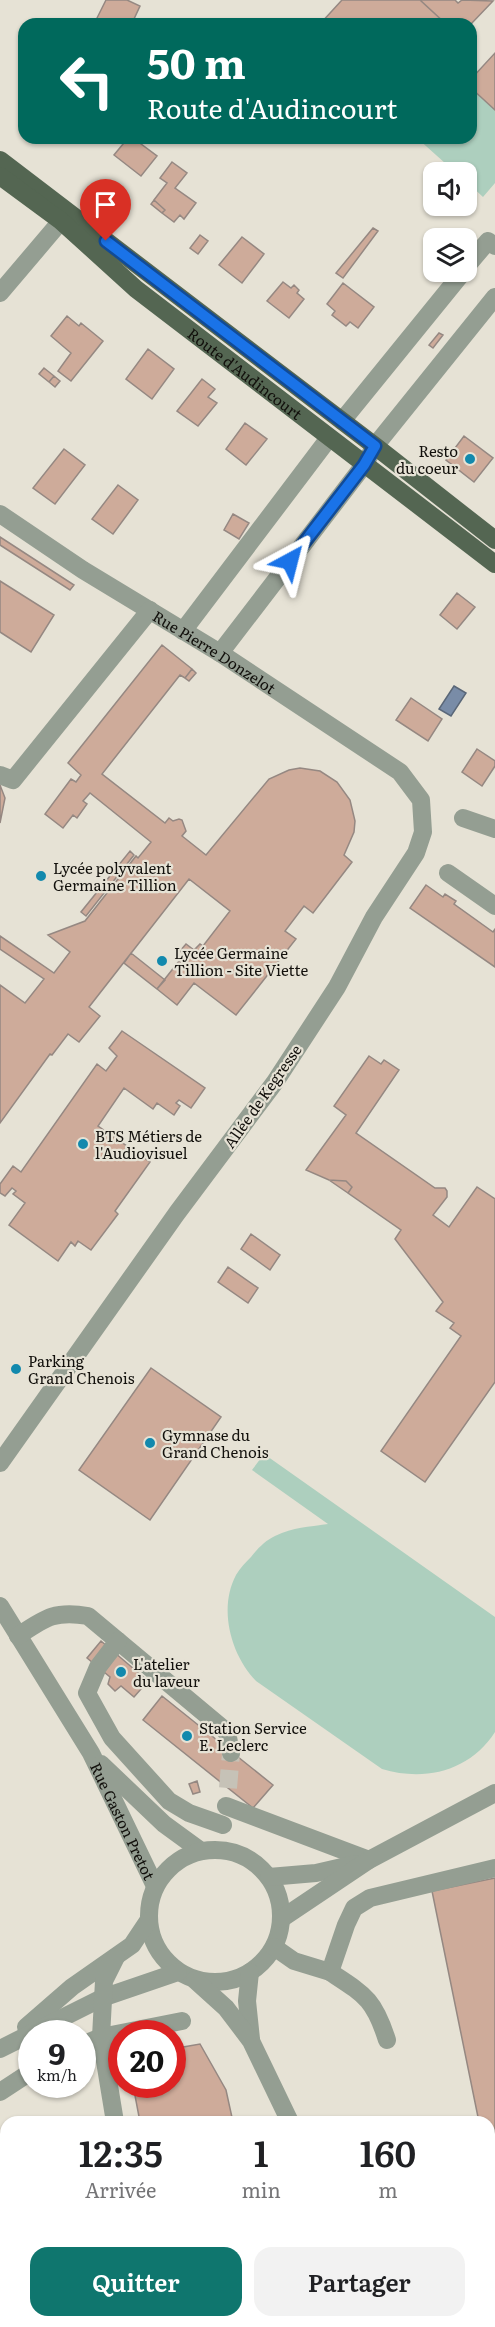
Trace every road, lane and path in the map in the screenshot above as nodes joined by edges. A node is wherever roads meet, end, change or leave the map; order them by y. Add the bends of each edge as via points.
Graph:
1 (0, 160) edge
2 (0, 176) edge
3 (61, 221) junction
4 (495, 246) edge
5 (477, 254) edge
6 (455, 282) edge
7 (0, 293) edge
8 (495, 297) edge
9 (342, 421) junction
10 (329, 438) junction
11 (375, 446) junction
12 (364, 465) junction
13 (0, 514) edge
14 (495, 540) edge
15 (495, 564) edge
16 (150, 610) junction
17 (183, 630) junction
18 (220, 653) junction
19 (0, 775) edge
20 (421, 800) joint
21 (464, 818) dead end
22 (495, 829) edge
23 (448, 873) dead end
24 (495, 906) edge
25 (0, 1463) edge
26 (0, 1606) edge
27 (18, 1635) junction
28 (118, 1641) junction
29 (91, 1753) junction
30 (231, 1753) tunnel mouth
31 (495, 1793) edge
32 (224, 1825) junction
33 (220, 1850) junction
34 (201, 1851) junction
35 (369, 1860) junction
36 (495, 1868) edge
37 (268, 1877) junction
38 (156, 1886) junction
39 (281, 1919) junction
40 (148, 1921) junction
41 (274, 1947) junction
42 (116, 1957) junction
43 (178, 1972) junction
44 (250, 1972) junction
45 (330, 1972) junction
46 (195, 1980) junction
47 (102, 1998) junction
48 (108, 2036) edge
49 (101, 2037) junction
50 (96, 2039) edge
51 (387, 2040) dead end
52 (251, 2041) junction
53 (2, 2048) edge
54 (18, 2080) edge
55 (0, 2092) edge
56 (114, 2116) edge
57 (287, 2116) edge

1 - 9 main road, Route d'Audincourt
2 - 3 main road, Route d'Audincourt
3 - 7 street
3 - 10 main road, Route d'Audincourt via 136,289
4 - 5 street via 488,241
6 - 9 street
8 - 11 street
9 - 10 main road
9 - 11 main road, Route d'Audincourt
10 - 12 main road, Route d'Audincourt
10 - 17 street
11 - 12 street
11 - 14 main road, Route d'Audincourt
12 - 15 main road, Route d'Audincourt
12 - 18 street
13 - 16 street, Rue Pierre Donzelot
16 - 17 street, Rue Pierre Donzelot
16 - 19 street via 13,780
17 - 18 street, Rue Pierre Donzelot
18 - 20 street, Rue Pierre Donzelot via 400,772
20 - 25 street, Allée de Kegresse via 423,832 416,853 374,917 337,987 275,1083 177,1213
21 - 22 street
23 - 24 street
26 - 27 street, Rue Gaston Pretot
27 - 28 street via 48,1616 71,1613 88,1616
27 - 29 street, Rue Gaston Pretot
28 - 30 street via 227,1732
28 - 32 street via 98,1667 87,1693 112,1738 169,1802
29 - 34 street, Rue Gaston Pretot via 164,1824
29 - 38 street, Rue Gaston Pretot
31 - 35 street
32 - 33 street
32 - 35 street via 227,1797
33 - 34 street
33 - 37 street via 247,1858
34 - 38 street via 167,1870
35 - 37 street via 316,1873
35 - 39 street
36 - 45 street via 370,1898 354,1908
37 - 39 street via 279,1896
38 - 40 street
39 - 41 street
40 - 42 street via 132,1945
40 - 43 street via 153,1941
41 - 44 street
41 - 45 street via 294,1961
42 - 47 street via 104,1981
42 - 53 street via 72,1987
43 - 46 street
43 - 47 street
44 - 46 street via 233,1980
44 - 52 street via 247,2001
45 - 51 street via 366,1996 380,2018
46 - 52 street via 226,2008
47 - 49 street
47 - 53 street
48 - 49 street
49 - 50 street
49 - 56 street
52 - 57 street
54 - 55 street

